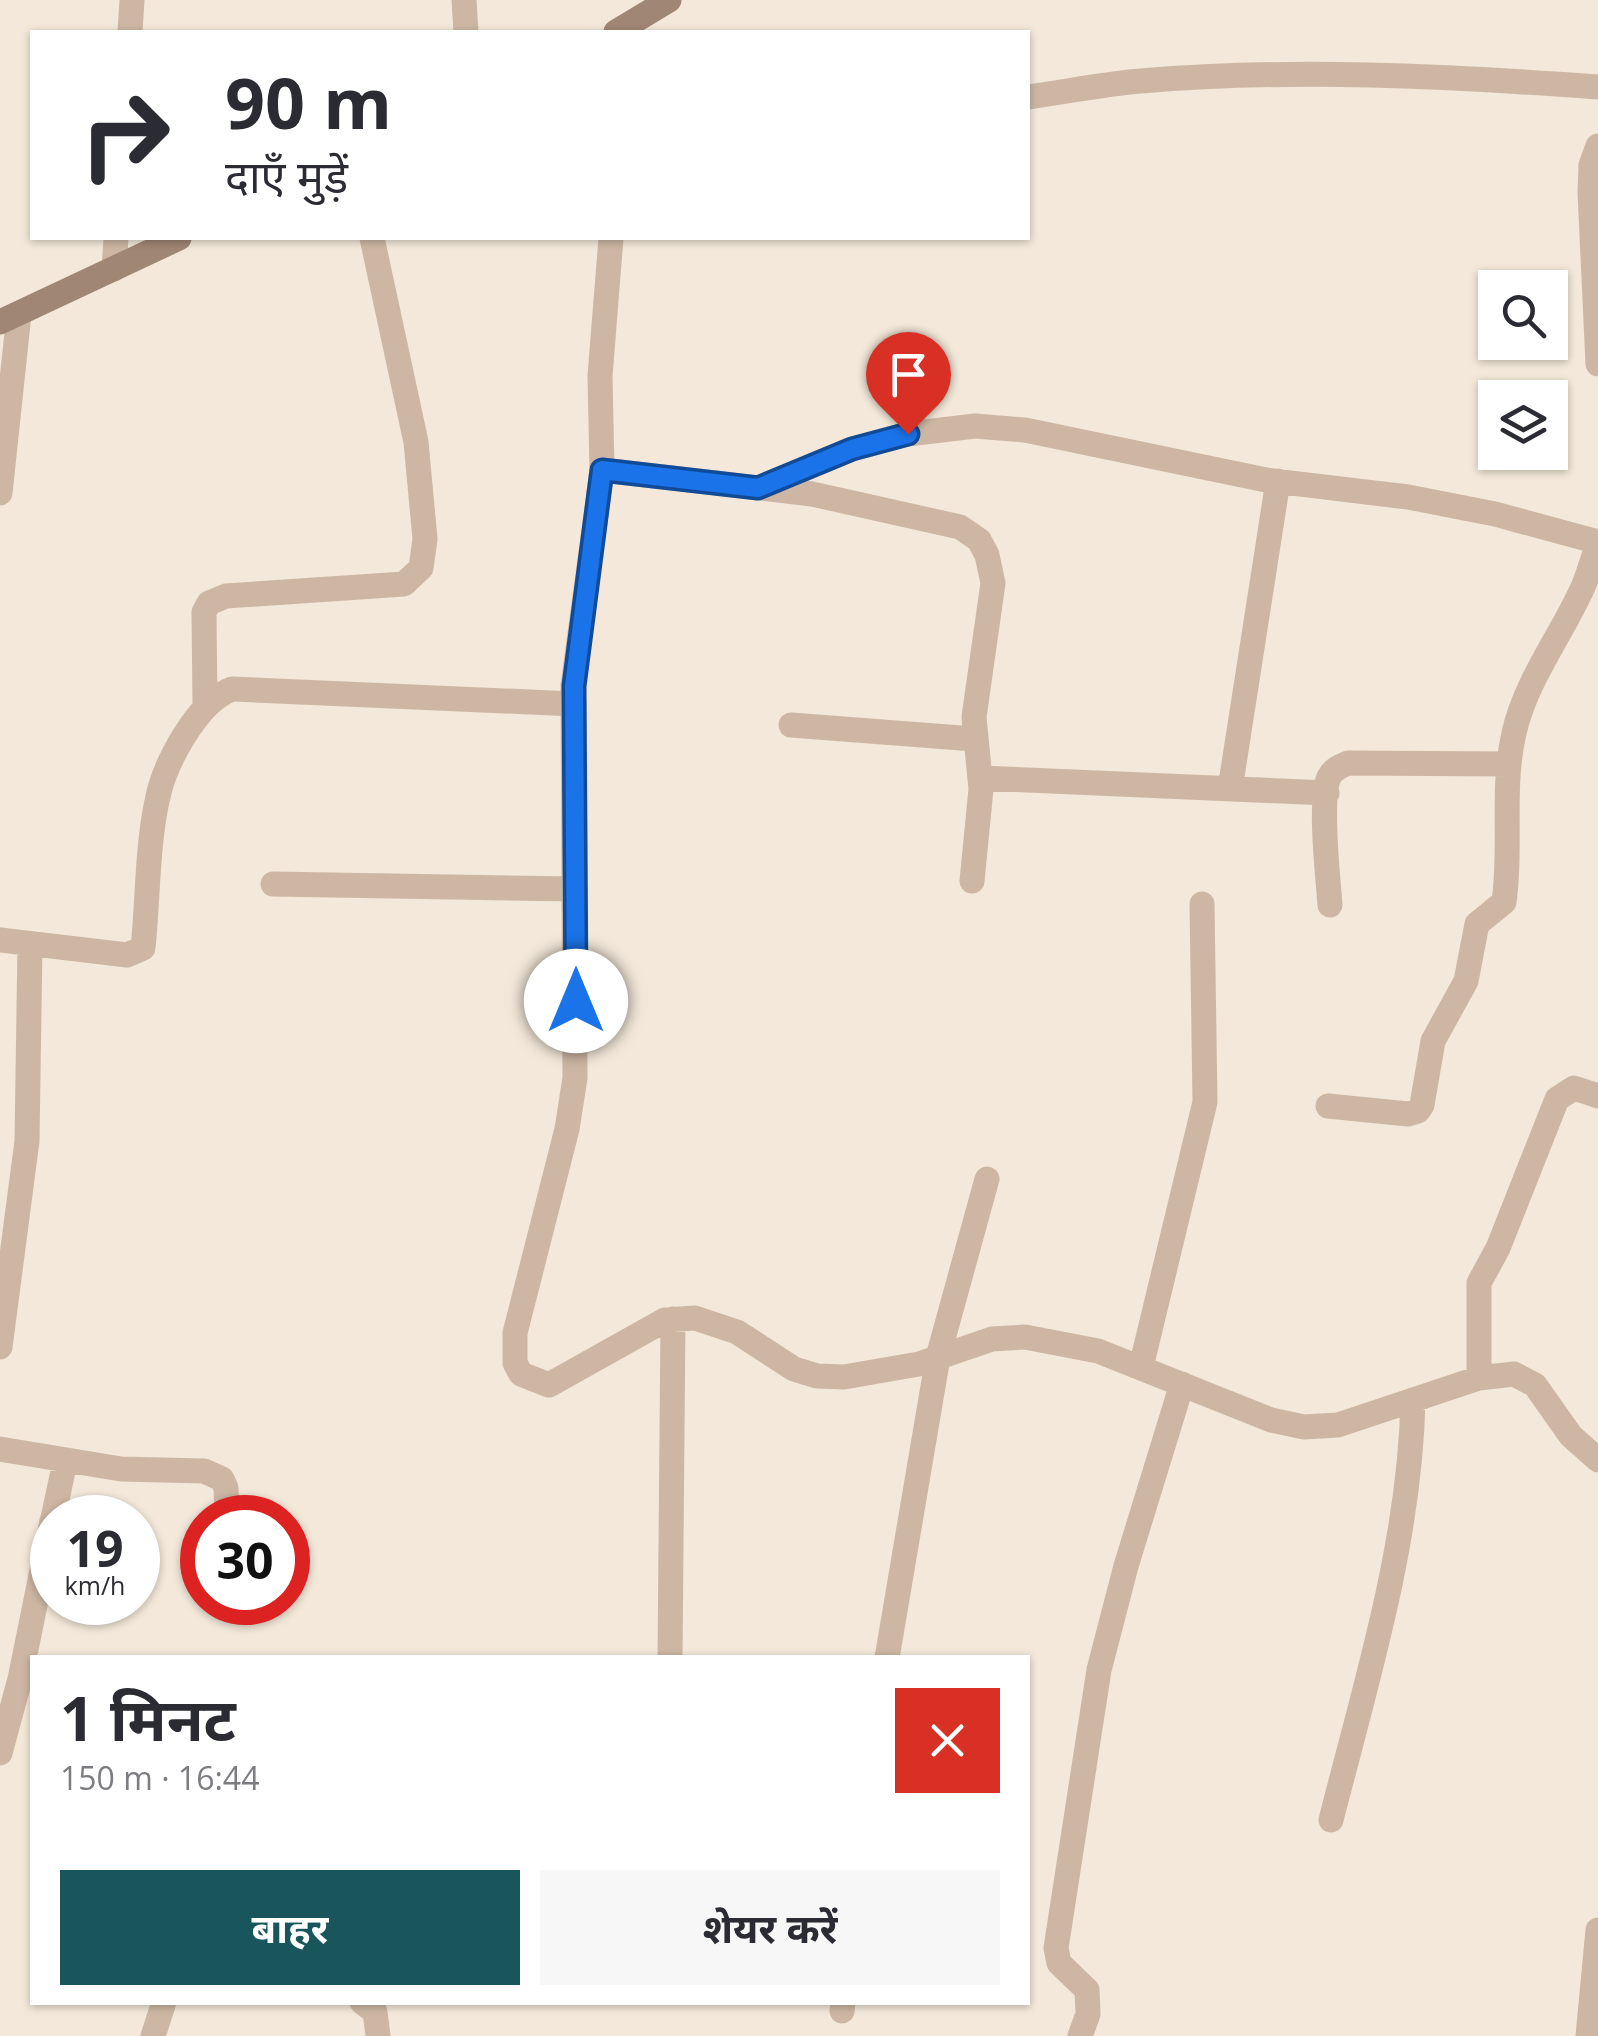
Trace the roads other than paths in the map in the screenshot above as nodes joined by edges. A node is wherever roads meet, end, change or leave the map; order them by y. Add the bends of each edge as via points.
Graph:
1 (132, 0) edge
2 (464, 0) edge
3 (669, 0) edge
4 (130, 30) edge
5 (466, 30) edge
6 (619, 30) edge
7 (1598, 87) edge
8 (1030, 97) edge
9 (1598, 146) edge
10 (116, 240) edge
11 (175, 240) edge
12 (372, 240) edge
13 (611, 240) edge
14 (114, 269) junction
15 (10, 318) edge
16 (1598, 364) edge
17 (602, 470) junction
18 (1278, 482) junction
19 (758, 488) junction
20 (0, 493) edge
21 (1598, 543) edge
22 (574, 704) junction
23 (205, 706) junction
24 (791, 725) dead end
25 (974, 739) junction
26 (1510, 764) junction
27 (981, 778) junction
28 (1230, 789) junction
29 (1326, 793) junction
30 (972, 881) dead end
31 (273, 884) dead end
32 (575, 889) junction
33 (1202, 904) dead end
34 (1330, 905) dead end
35 (0, 940) edge
36 (30, 944) junction
37 (1598, 1096) edge
38 (1328, 1106) dead end
39 (988, 1179) dead end
40 (6, 1256) edge
41 (673, 1319) junction
42 (0, 1347) edge
43 (938, 1358) junction
44 (1141, 1367) junction
45 (1479, 1378) junction
46 (1182, 1384) junction
47 (1413, 1400) junction
48 (0, 1449) edge
49 (1598, 1460) edge
50 (65, 1462) junction
51 (58, 1495) edge
52 (226, 1495) edge
53 (31, 1625) edge
54 (670, 1655) edge
55 (888, 1655) edge
56 (0, 1753) edge
57 (1331, 1820) dead end
58 (1598, 1930) edge
59 (163, 2005) edge
60 (366, 2005) edge
61 (153, 2036) edge
62 (378, 2036) edge
63 (1080, 2036) edge
64 (1588, 2036) edge

1 - 4 street
2 - 5 street
3 - 6 street
7 - 8 street via 1417,74 1268,74 1138,81
9 - 16 street via 1590,192
10 - 14 street
11 - 14 street
12 - 23 street via 416,442 425,539 420,568 404,584 226,596 209,604
13 - 17 street via 600,376
14 - 15 street
15 - 20 street
17 - 19 street
17 - 22 street
18 - 19 street via 975,426 870,444
18 - 21 street via 1408,497
18 - 28 street
19 - 25 street via 960,527 980,540 992,583
21 - 26 street via 1583,588 1526,696
22 - 23 street via 232,688
22 - 32 street
23 - 36 street via 157,800 143,948 127,956
24 - 25 street
25 - 27 street
26 - 29 street via 1348,763 1329,777
26 - 38 street via 1504,902 1477,924 1466,981 1433,1041 1422,1106 1408,1114
27 - 28 street
27 - 30 street
28 - 29 street
29 - 34 street
31 - 32 street
32 - 41 street via 575,1078 515,1333 516,1364 521,1374 549,1384
33 - 44 street via 1205,1102
35 - 36 street
36 - 40 street via 27,1141
37 - 45 street via 1574,1088 1558,1100 1479,1283
39 - 43 street
40 - 42 street
41 - 43 street via 695,1318 737,1332 794,1370 817,1376
41 - 54 street
43 - 44 street via 992,1339 1025,1337
43 - 55 street
44 - 46 street
45 - 47 street
45 - 49 street via 1514,1374 1535,1385
46 - 47 street via 1304,1427 1338,1425
46 - 63 street via 1096,1689 1056,1948 1059,1963 1087,1990
47 - 57 street via 1412,1458 1390,1585
48 - 50 street
50 - 51 street
50 - 52 street via 204,1471 222,1480
53 - 56 street
58 - 64 street
59 - 61 street
60 - 62 street via 375,2012

